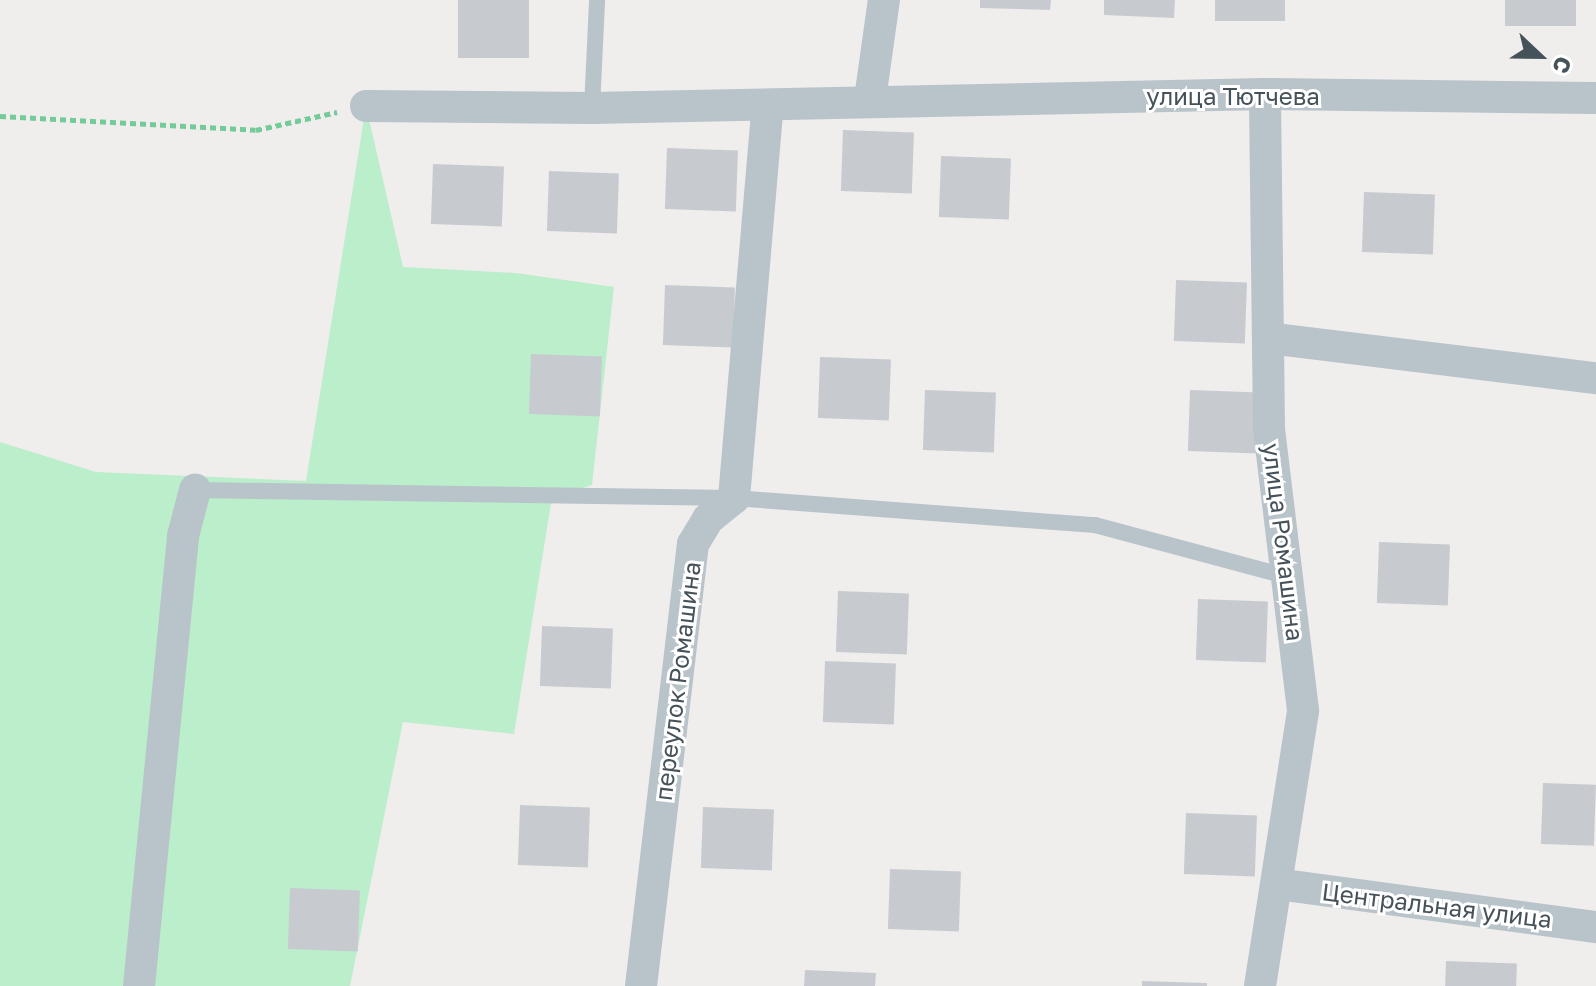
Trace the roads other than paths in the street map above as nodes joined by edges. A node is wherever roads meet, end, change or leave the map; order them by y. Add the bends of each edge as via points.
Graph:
1 (597, 0) edge
2 (884, 0) edge
3 (1265, 94) junction
4 (1596, 98) edge
5 (870, 99) junction
6 (768, 105) junction
7 (366, 106) road end
8 (592, 108) junction
9 (1268, 338) junction
10 (1596, 378) edge
11 (195, 490) joint
12 (734, 498) junction
13 (1291, 578) junction
14 (1277, 884) junction
15 (1596, 927) edge
16 (139, 986) edge
17 (641, 986) edge
18 (1260, 986) edge

1 - 8 lane
2 - 5 street
3 - 4 street, улица Тютчева
3 - 5 street, улица Тютчева
3 - 9 street, улица Ромашина
5 - 6 street, улица Тютчева
6 - 8 street, улица Тютчева
6 - 12 street
7 - 8 street, улица Тютчева
9 - 10 street
9 - 13 street, улица Ромашина via 1269,428
11 - 12 lane
11 - 16 street via 183,536
12 - 13 lane via 1095,525
12 - 17 street, переулок Ромашина via 708,519 693,544
13 - 14 street, улица Ромашина via 1303,710
14 - 15 street, Центральная улица
14 - 18 street, улица Ромашина

